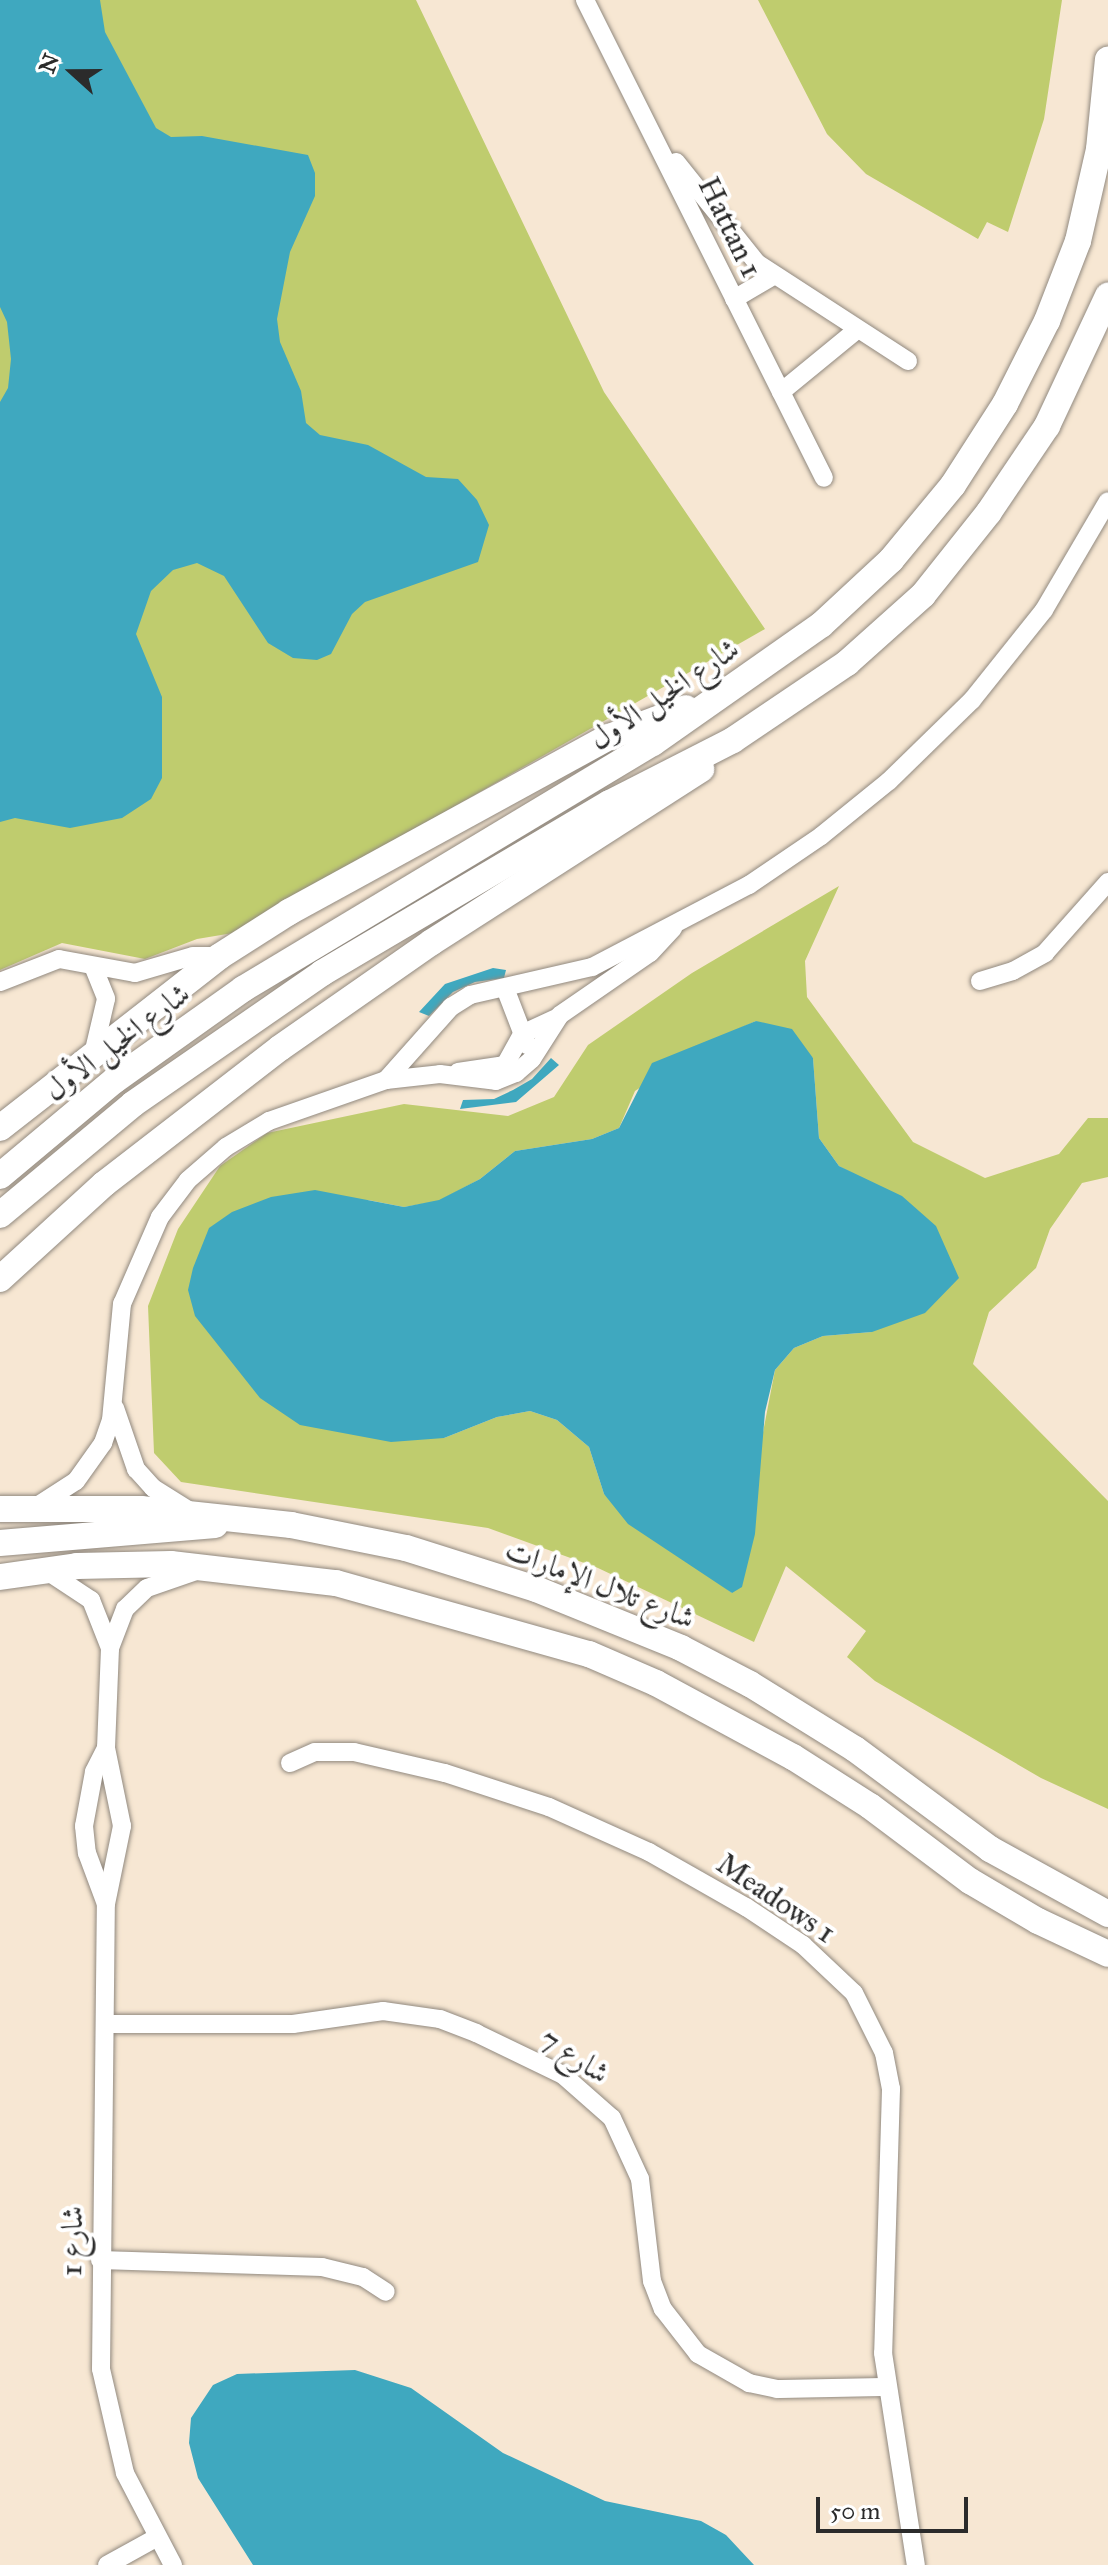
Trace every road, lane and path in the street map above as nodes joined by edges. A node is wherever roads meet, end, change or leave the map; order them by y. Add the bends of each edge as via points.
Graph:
1 (585, 0) edge
2 (1108, 59) edge
3 (654, 133) junction
4 (773, 276) junction
5 (1108, 296) edge
6 (734, 299) junction
7 (858, 329) junction
8 (908, 361) dead end
9 (781, 392) junction
10 (824, 478) dead end
11 (1108, 501) edge
12 (704, 702) junction
13 (733, 740) junction
14 (1108, 882) edge
15 (673, 928) junction
16 (220, 956) junction
17 (43, 965) junction
18 (93, 966) junction
19 (980, 981) dead end
20 (0, 982) edge
21 (505, 988) junction
22 (0, 990) edge
23 (560, 1015) junction
24 (522, 1034) junction
25 (94, 1050) junction
26 (532, 1059) junction
27 (440, 1074) junction
28 (386, 1080) junction
29 (0, 1128) edge
30 (0, 1176) edge
31 (0, 1215) edge
32 (0, 1279) edge
33 (114, 1397) junction
34 (37, 1506) junction
35 (0, 1509) edge
36 (193, 1512) junction
37 (233, 1517) junction
38 (0, 1543) edge
39 (207, 1568) junction
40 (47, 1570) junction
41 (0, 1577) edge
42 (110, 1648) junction
43 (106, 1748) junction
44 (290, 1763) dead end
45 (106, 1904) junction
46 (1108, 1914) edge
47 (1108, 1954) edge
48 (106, 2024) junction
49 (100, 2260) junction
50 (386, 2292) dead end
51 (886, 2387) junction
52 (156, 2538) junction
53 (107, 2565) edge
54 (173, 2565) edge
55 (916, 2565) edge

1 - 3 street, Hattan 1
2 - 12 main road, شارع الخيل الأول via 1099,149 1078,241 1047,321 1005,404 953,485 891,560 821,625
3 - 4 street via 743,249
3 - 6 street, Hattan 1
4 - 6 street
4 - 7 street
5 - 13 main road, شارع الخيل الأول via 1047,426 923,595 847,663
6 - 9 street, Hattan 1
7 - 8 street
7 - 9 street
9 - 10 street, Hattan 1
11 - 15 street via 1044,610 972,700 889,781 821,836
12 - 16 main road via 609,737 480,804 386,854
12 - 30 main road, شارع الخيل الأول via 643,749 243,989 115,1080
13 - 31 main road, شارع الخيل الأول via 598,810 322,973 133,1104
13 - 32 main road via 680,784 432,942 280,1048 104,1184
14 - 19 street via 1045,953
15 - 21 street via 571,975
15 - 23 street via 650,953
16 - 18 street via 193,956 135,973
16 - 25 main road
17 - 18 street via 68,958
17 - 20 street
17 - 22 street
18 - 25 street via 106,999
21 - 24 street
21 - 28 street via 470,995 451,1007
23 - 24 street
23 - 26 street
24 - 26 street
24 - 27 street via 505,1065
25 - 29 main road
26 - 27 street via 496,1081
27 - 28 street
28 - 33 street via 269,1121 226,1147 188,1180 145,1245 122,1304
33 - 34 street via 111,1420 91,1463 58,1495
33 - 36 street via 125,1447 136,1469 172,1503
34 - 35 main road, شارع تلال الإمارات
34 - 36 main road, شارع تلال الإمارات
36 - 37 main road, شارع تلال الإمارات
37 - 38 main road via 192,1529
37 - 46 main road, شارع تلال الإمارات via 406,1548 536,1589 681,1648 817,1724 990,1849
39 - 40 main road via 171,1564
39 - 42 street via 160,1581 135,1597
39 - 47 main road via 336,1583 589,1654 767,1742 831,1779 970,1881
40 - 41 main road
40 - 42 street via 91,1600
42 - 43 street
43 - 45 street via 122,1826
43 - 45 street via 94,1772 84,1826 87,1853
44 - 51 street, Meadows 1 via 315,1752 354,1752 445,1773 549,1807 697,1878 829,1967 871,2023 891,2089 883,2318
45 - 48 street, شارع 1
48 - 49 street, شارع 1
48 - 51 street, شارع 7 via 293,2024 383,2011 431,2016 476,2033 581,2087 612,2118 640,2179 652,2281 663,2309 698,2354 749,2383 777,2389
49 - 50 street via 322,2267 363,2277
49 - 52 street, شارع 1 via 105,2404 125,2473
51 - 55 street, Meadows 1
52 - 53 street
52 - 54 street, شارع 1

